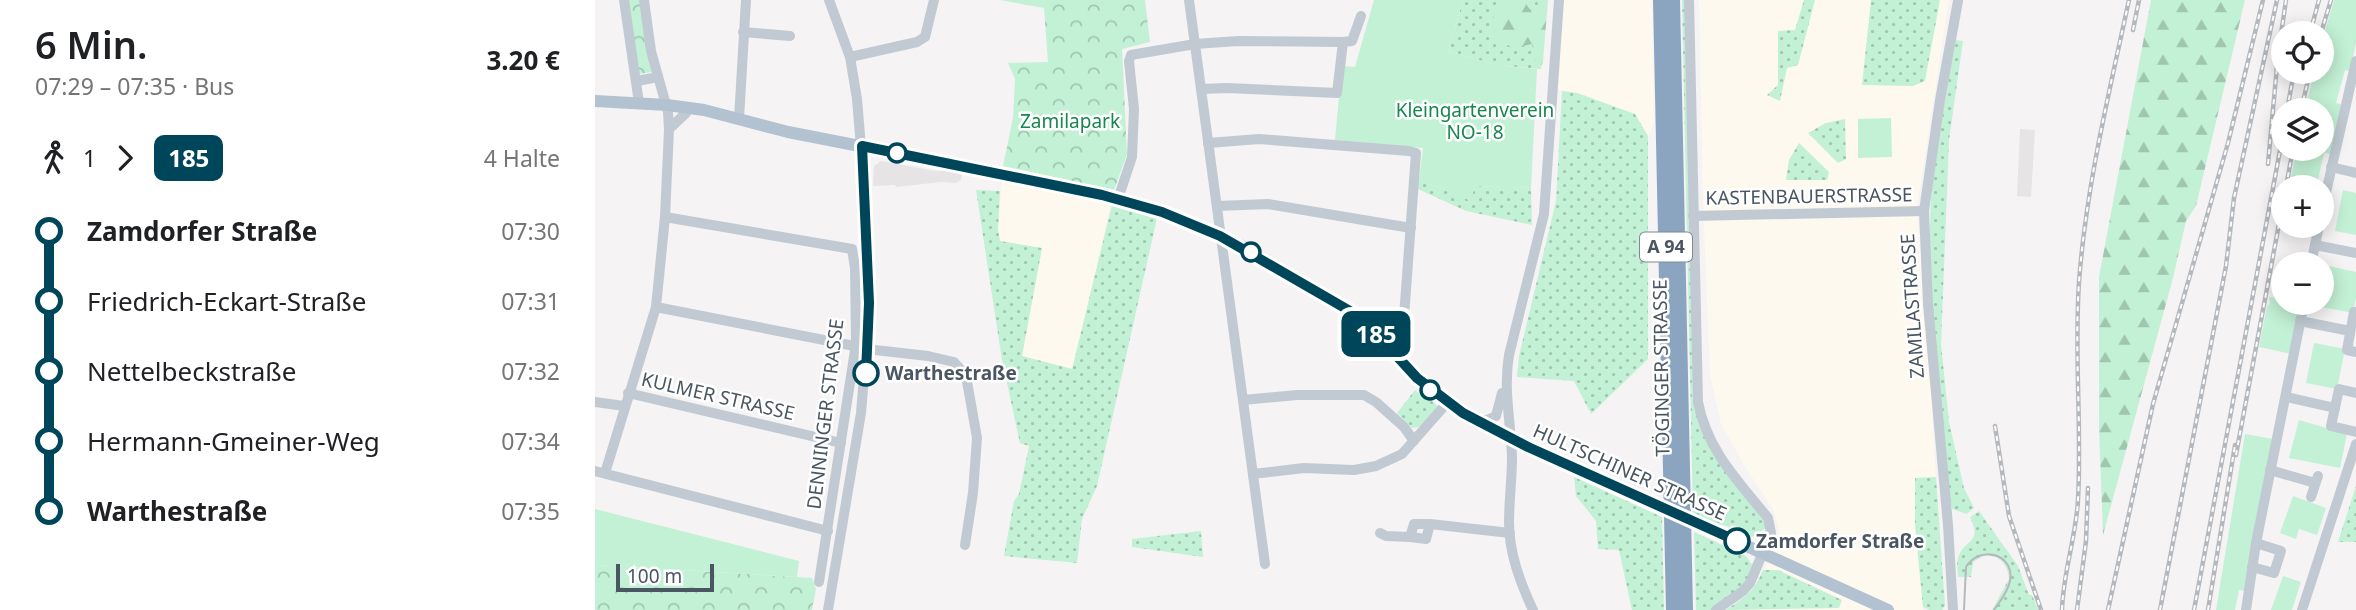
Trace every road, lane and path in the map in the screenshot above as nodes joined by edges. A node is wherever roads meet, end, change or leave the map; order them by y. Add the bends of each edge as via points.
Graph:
1 (624, 0) edge
2 (644, 0) edge
3 (746, 0) edge
4 (829, 0) edge
5 (934, 0) edge
6 (1189, 0) edge
7 (1559, 0) edge
8 (1660, 0) edge
9 (1673, 0) edge
10 (1689, 0) edge
11 (1958, 1) edge
12 (1361, 16) dead end
13 (743, 32) junction
14 (790, 36) dead end
15 (1343, 42) junction
16 (1195, 44) junction
17 (850, 57) junction
18 (2356, 63) edge
19 (658, 77) junction
20 (637, 81) junction
21 (1201, 89) junction
22 (595, 101) edge
23 (639, 103) junction
24 (667, 105) junction
25 (689, 107) junction
26 (739, 119) junction
27 (669, 129) junction
28 (1208, 143) junction
29 (862, 146) junction
30 (2331, 167) junction
31 (2356, 173) edge
32 (2329, 175) edge
33 (1118, 199) junction
34 (1217, 206) junction
35 (1924, 211) junction
36 (1693, 216) junction
37 (665, 217) junction
38 (1411, 228) junction
39 (1220, 236) junction
40 (2316, 238) edge
41 (2315, 245) junction
42 (2314, 252) edge
43 (2356, 253) edge
44 (656, 307) junction
45 (2356, 312) edge
46 (2301, 315) edge
47 (2300, 321) junction
48 (2350, 331) junction
49 (1384, 342) junction
50 (856, 344) junction
51 (868, 348) junction
52 (2356, 352) edge
53 (1507, 372) junction
54 (628, 393) junction
55 (2356, 393) edge
56 (2287, 397) junction
57 (1243, 400) junction
58 (595, 402) edge
59 (1447, 403) junction
60 (624, 407) junction
61 (2335, 408) junction
62 (1474, 419) junction
63 (2356, 432) edge
64 (1510, 438) junction
65 (1414, 441) junction
66 (841, 443) junction
67 (2356, 444) edge
68 (2270, 470) junction
69 (600, 472) edge
70 (1253, 474) junction
71 (2311, 497) dead end
72 (1677, 498) junction
73 (828, 531) junction
74 (1678, 532) junction
75 (1380, 533) dead end
76 (1510, 533) junction
77 (2256, 543) junction
78 (965, 545) dead end
79 (1763, 553) junction
80 (1265, 564) dead end
81 (2252, 567) junction
82 (819, 582) dead end
83 (828, 610) edge
84 (1533, 610) edge
85 (1673, 610) edge
86 (1685, 610) edge
87 (1716, 610) edge
88 (1888, 610) edge
89 (1953, 610) edge
90 (2246, 610) edge
91 (2302, 610) edge

1 - 20 street
2 - 19 street
3 - 13 street
4 - 17 street, DENNINGER STRASSE
5 - 17 street via 925,37
6 - 16 street
7 - 53 street via 1544,214
8 - 72 highway, TÖGINGER STRASSE / A 94
9 - 72 highway, TÖGINGER STRASSE / A 94
10 - 36 street
11 - 35 street, ZAMILASTRASSE
12 - 15 street via 1352,41
13 - 14 street
13 - 26 street
15 - 16 street
15 - 21 street via 1337,93
16 - 21 street
16 - 33 street via 1131,55 1132,158
17 - 29 street, DENNINGER STRASSE
18 - 30 street
19 - 20 street
19 - 24 street
20 - 23 street
21 - 28 street
22 - 23 main road, HULTSCHINER STRASSE
23 - 24 main road, HULTSCHINER STRASSE
24 - 25 main road, HULTSCHINER STRASSE
24 - 27 street
25 - 26 main road, HULTSCHINER STRASSE
25 - 27 street
26 - 29 main road, HULTSCHINER STRASSE
27 - 37 street
28 - 34 street
28 - 38 street via 1259,139 1416,153
29 - 33 main road, HULTSCHINER STRASSE
29 - 51 street, DENNINGER STRASSE
30 - 31 street
30 - 32 street
33 - 39 main road, HULTSCHINER STRASSE
34 - 38 street via 1268,204
34 - 39 street
35 - 36 street, KASTENBAUERSTRASSE
35 - 89 street, ZAMILASTRASSE
36 - 79 street via 1700,411 1721,460 1768,518 1771,530
37 - 44 street
37 - 50 street, DENNINGER STRASSE via 852,249
38 - 49 street via 1404,317
39 - 49 main road, HULTSCHINER STRASSE via 1325,294
39 - 57 street
40 - 41 street
41 - 42 street
41 - 43 street
44 - 50 street
44 - 54 street
45 - 48 street
46 - 47 street
47 - 48 street
47 - 56 street
48 - 52 street via 2347,350
49 - 59 main road, HULTSCHINER STRASSE
50 - 51 street
50 - 66 street, DENNINGER STRASSE
51 - 78 street via 954,362 966,376 977,448
51 - 83 street, DENNINGER STRASSE
53 - 62 street via 1496,416 1487,421
53 - 64 street
54 - 60 street
54 - 66 street, KULMER STRASSE
55 - 61 street via 2339,389
56 - 61 street
56 - 68 street
57 - 65 street via 1364,395 1395,418
57 - 70 street
58 - 60 street
59 - 62 main road, HULTSCHINER STRASSE
59 - 65 street
60 - 69 street
61 - 63 street via 2331,426
62 - 64 main road, HULTSCHINER STRASSE
64 - 76 street
64 - 79 main road, HULTSCHINER STRASSE
65 - 70 street via 1402,454 1368,468
66 - 73 street, DENNINGER STRASSE
67 - 91 street
68 - 71 street via 2316,480
68 - 77 street
69 - 73 street
70 - 80 street
72 - 74 highway, TÖGINGER STRASSE / A 94
73 - 82 street, DENNINGER STRASSE
74 - 85 highway, TÖGINGER STRASSE / A 94
74 - 86 highway, TÖGINGER STRASSE / A 94
75 - 76 street via 1426,539 1430,524
76 - 84 street via 1517,573
77 - 81 street
77 - 81 street via 2281,551 2274,573
79 - 87 street via 1747,587
79 - 88 main road, HULTSCHINER STRASSE
81 - 90 street

